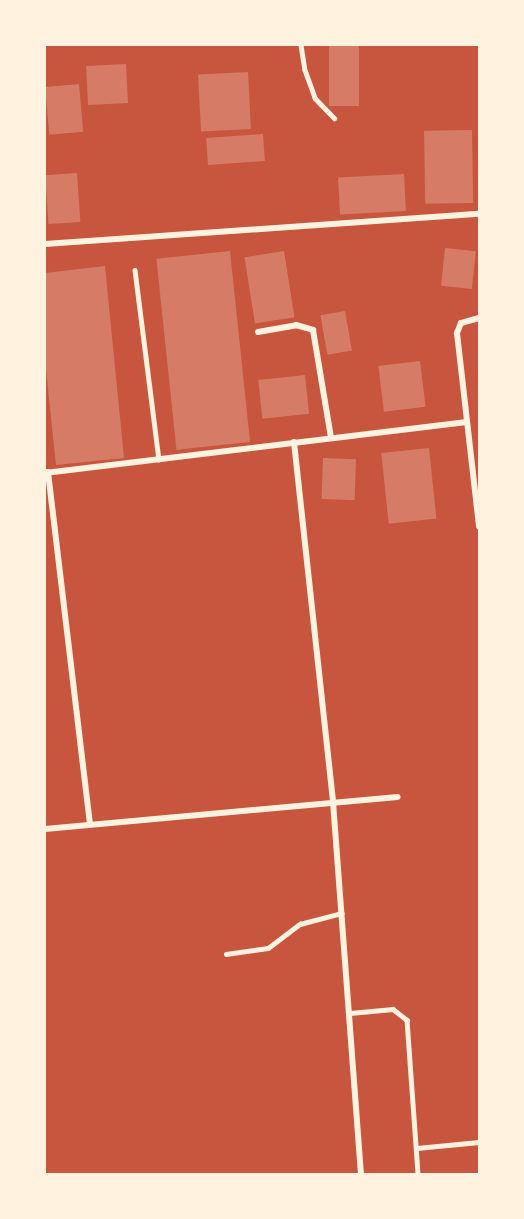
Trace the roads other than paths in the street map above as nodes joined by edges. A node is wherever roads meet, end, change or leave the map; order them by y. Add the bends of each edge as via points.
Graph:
1 (301, 45) edge
2 (334, 118) dead end
3 (479, 214) edge
4 (45, 244) edge
5 (135, 270) dead end
6 (479, 318) edge
7 (258, 332) dead end
8 (467, 422) junction
9 (331, 437) junction
10 (294, 442) junction
11 (159, 459) junction
12 (46, 472) edge
13 (479, 527) edge
14 (398, 797) dead end
15 (333, 802) junction
16 (90, 825) junction
17 (45, 829) edge
18 (342, 913) junction
19 (226, 954) dead end
20 (350, 1013) junction
21 (479, 1142) edge
22 (417, 1148) junction
23 (361, 1174) edge
24 (418, 1174) edge

1 - 2 lane via 315,98
3 - 4 street
5 - 11 lane
6 - 8 street via 461,323 457,333
7 - 9 street via 296,325 313,330
8 - 9 street
8 - 13 street
9 - 10 street
10 - 11 street
10 - 15 street
11 - 12 street
12 - 16 street
14 - 15 street
15 - 16 street
15 - 18 street
16 - 17 street
18 - 19 lane via 300,924 268,948
18 - 20 street
20 - 22 lane via 393,1009 407,1020
20 - 23 street
21 - 22 lane
22 - 24 lane

